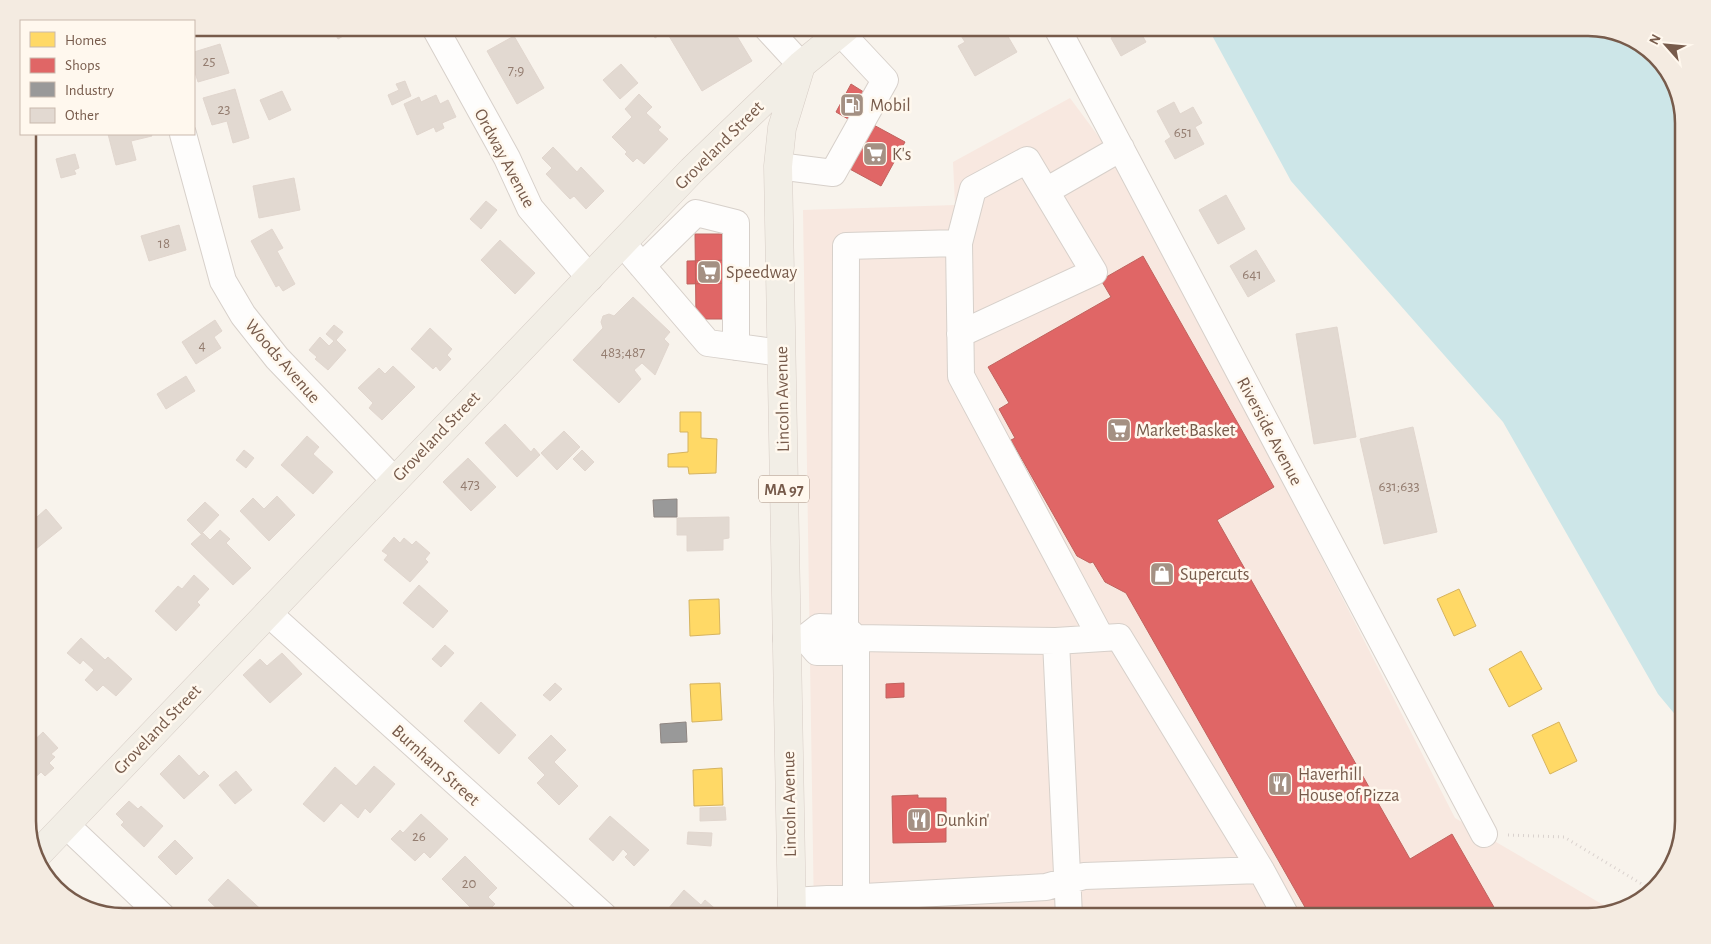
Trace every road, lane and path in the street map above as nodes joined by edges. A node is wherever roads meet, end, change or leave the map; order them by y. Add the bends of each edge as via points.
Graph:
1 (439, 36) edge
2 (775, 36) edge
3 (836, 36) edge
4 (848, 36) edge
5 (1061, 36) edge
6 (801, 65) junction
7 (183, 135) edge
8 (1121, 148) junction
9 (778, 166) junction
10 (1046, 192) junction
11 (959, 243) junction
12 (623, 244) junction
13 (642, 266) junction
14 (590, 278) junction
15 (960, 334) junction
16 (736, 347) junction
17 (782, 353) junction
18 (394, 480) junction
19 (268, 613) junction
20 (851, 633) junction
21 (796, 638) junction
22 (1101, 638) junction
23 (1056, 641) junction
24 (66, 825) junction
25 (1484, 834) joint
26 (42, 850) edge
27 (1260, 870) junction
28 (1066, 882) junction
29 (1645, 886) edge
30 (867, 904) edge
31 (154, 908) edge
32 (595, 908) edge
33 (791, 908) edge
34 (806, 908) edge
35 (1068, 908) edge
36 (1281, 908) edge

1 - 14 street, Ordway Avenue via 507,158 530,208
2 - 6 street
3 - 6 main road, Groveland Street
4 - 9 street via 885,80 833,173
5 - 8 street, Riverside Avenue
6 - 9 main road, Lincoln Avenue / MA 97 via 782,128
6 - 12 main road, Groveland Street via 692,170
7 - 18 street, Woods Avenue via 223,281 277,358
8 - 10 street
8 - 25 street, Riverside Avenue
9 - 17 main road, Lincoln Avenue / MA 97
10 - 11 street via 1027,160 973,189
10 - 15 street via 1094,272
11 - 15 street
11 - 20 street via 846,246
12 - 13 street
12 - 14 main road, Groveland Street
13 - 16 street via 708,343
13 - 16 street via 696,212 736,223
14 - 18 main road, Groveland Street
15 - 22 street via 961,376
16 - 17 street
17 - 21 main road, Lincoln Avenue / MA 97
18 - 19 main road, Groveland Street
19 - 24 main road, Groveland Street
19 - 32 street, Burnham Street
20 - 21 street via 840,652 817,652
20 - 23 street
20 - 30 street
21 - 33 main road, Lincoln Avenue / MA 97
22 - 23 street
22 - 27 street via 1119,637
23 - 28 street
24 - 26 main road, Groveland Street
24 - 31 street
25 - 29 path via 1564,837
27 - 28 street via 1084,876
27 - 36 street
28 - 30 street via 1046,887
28 - 35 street
30 - 34 street

